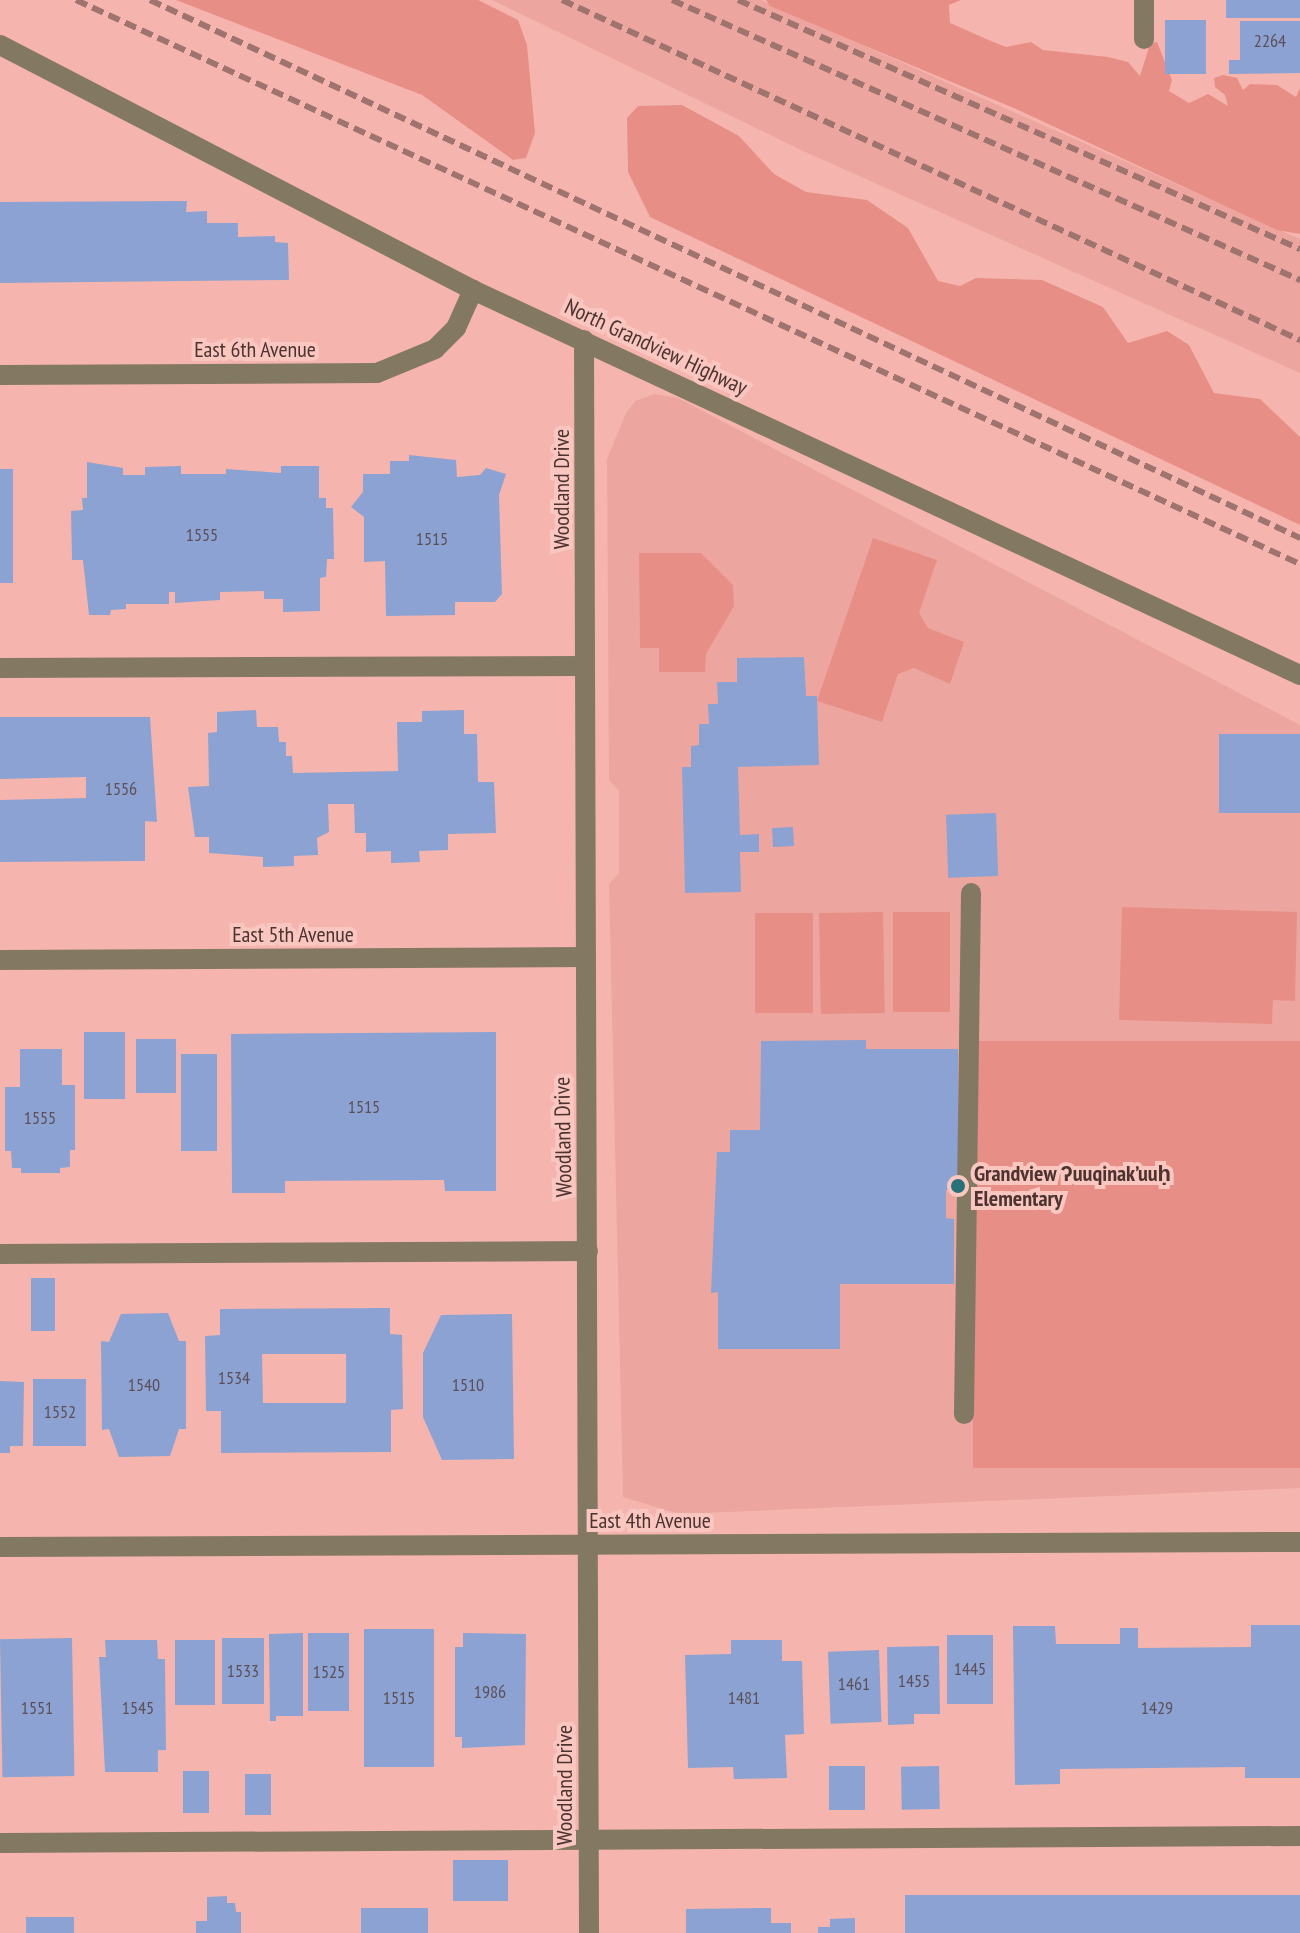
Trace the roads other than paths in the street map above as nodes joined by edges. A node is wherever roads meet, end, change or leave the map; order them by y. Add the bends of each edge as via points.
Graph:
1 (1144, 0) edge
2 (1144, 39) dead end
3 (0, 45) edge
4 (473, 290) junction
5 (584, 340) junction
6 (0, 375) edge
7 (585, 666) junction
8 (0, 668) edge
9 (1300, 675) edge
10 (971, 893) dead end
11 (586, 957) junction
12 (0, 960) edge
13 (588, 1251) junction
14 (0, 1254) edge
15 (964, 1414) dead end
16 (1300, 1542) edge
17 (588, 1546) junction
18 (0, 1547) edge
19 (1300, 1836) edge
20 (589, 1840) junction
21 (0, 1843) edge
22 (589, 1933) edge

1 - 2 street
3 - 4 street, North Grandview Highway
4 - 5 street, North Grandview Highway
4 - 6 street, East 6th Avenue via 456,328 435,349 377,373
5 - 7 street, Woodland Drive
5 - 9 street, North Grandview Highway
7 - 8 street
7 - 11 street, Woodland Drive
10 - 15 street
11 - 12 street, East 5th Avenue
11 - 13 street, Woodland Drive
13 - 14 street
13 - 17 street, Woodland Drive
16 - 17 street, East 4th Avenue
17 - 18 street, East 4th Avenue
17 - 20 street, Woodland Drive
19 - 20 street
20 - 21 street
20 - 22 street, Woodland Drive

